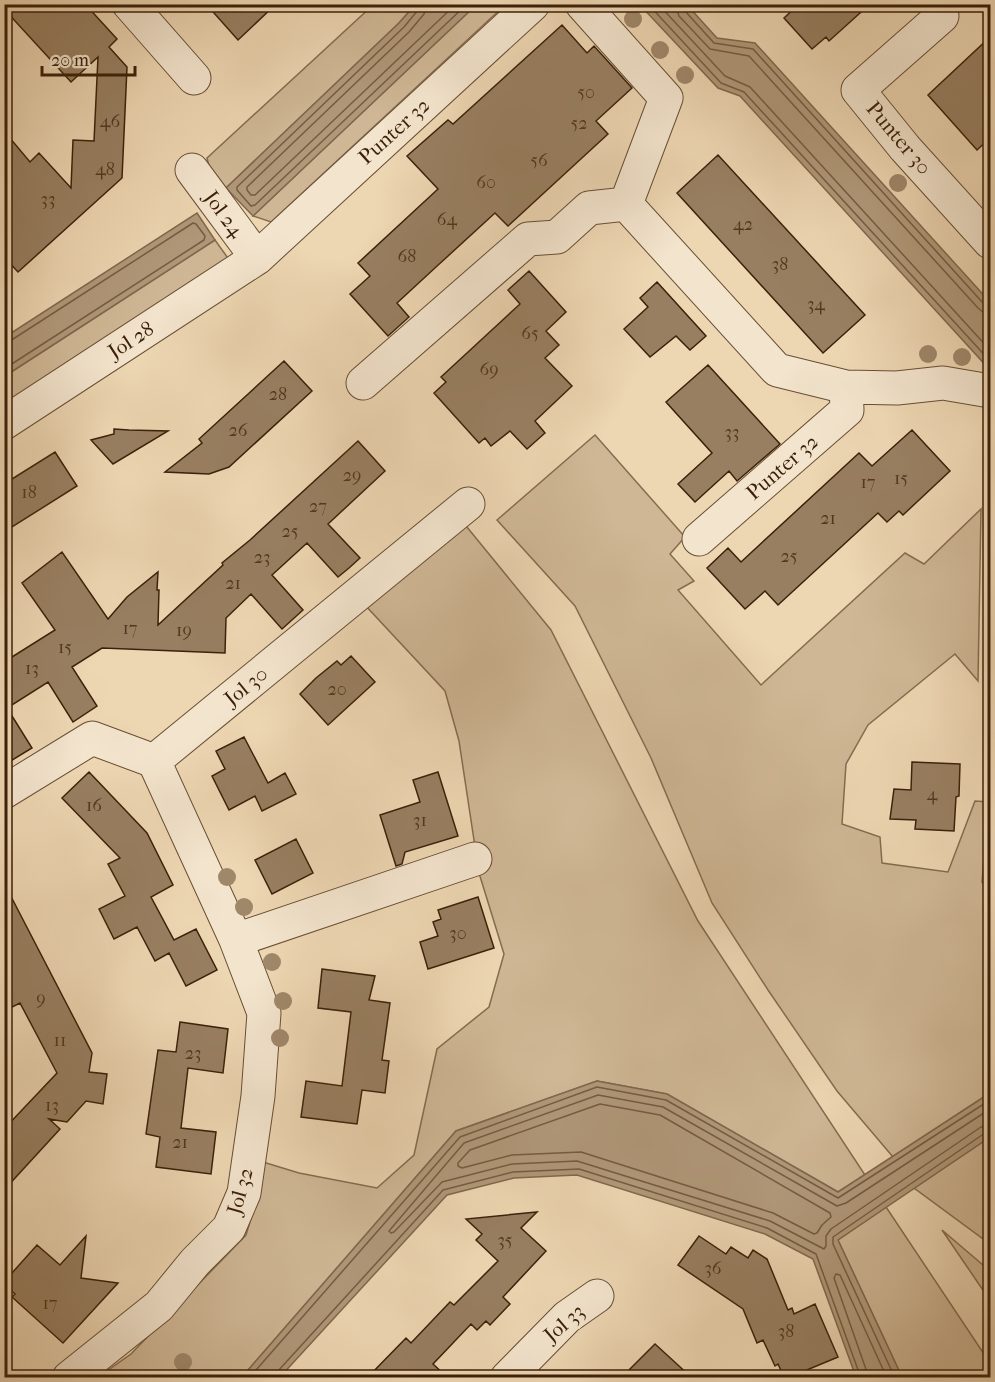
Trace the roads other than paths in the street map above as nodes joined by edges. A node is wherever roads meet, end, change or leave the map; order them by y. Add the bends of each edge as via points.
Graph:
1 (129, 4) edge
2 (533, 4) edge
3 (582, 4) edge
4 (942, 16) dead end
5 (194, 78) dead end
6 (197, 177) dead end
7 (626, 204) junction
8 (990, 242) edge
9 (257, 258) junction
10 (363, 383) dead end
11 (846, 387) junction
12 (990, 391) edge
13 (4, 423) edge
14 (468, 504) dead end
15 (699, 539) dead end
16 (154, 761) junction
17 (4, 792) edge
18 (475, 859) dead end
19 (236, 940) junction
20 (597, 1296) dead end
21 (69, 1377) edge
22 (507, 1377) edge

1 - 5 street
2 - 9 street, Punter 32
3 - 7 street via 666,98
4 - 8 street, Punter 30 via 858,90
6 - 9 street, Jol 24
7 - 10 street via 589,208 557,237 528,239
7 - 11 street via 777,370
9 - 13 street, Jol 28
11 - 12 street via 897,388 943,383
11 - 15 street, Punter 32 via 847,410
14 - 16 street, Jol 30
16 - 17 street via 93,738
16 - 19 street, Jol 32
18 - 19 street
19 - 21 street, Jol 32 via 264,1013 258,1096 244,1193 229,1228 159,1305
20 - 22 street, Jol 33 via 567,1317

